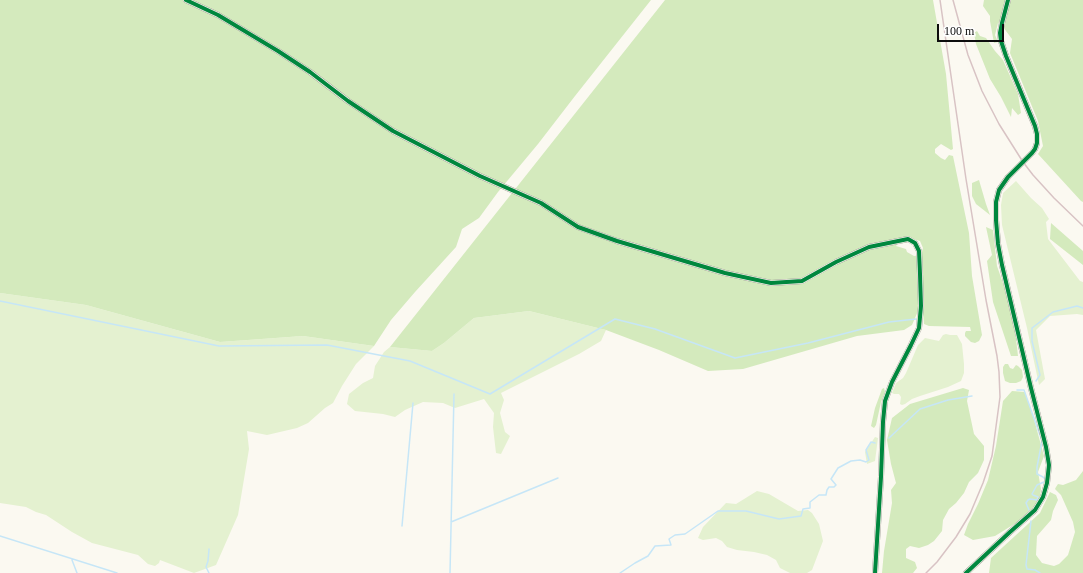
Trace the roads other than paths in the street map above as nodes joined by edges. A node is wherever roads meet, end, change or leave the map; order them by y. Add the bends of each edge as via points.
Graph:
1 (186, 0) edge
2 (1008, 0) edge
3 (875, 573) edge
4 (966, 573) edge

1 - 3 street via 218,15 278,51 393,131 480,176 541,203 578,227 617,241 725,273 771,282 802,281 869,247 908,239 915,243 919,251 919,328 885,401
2 - 4 street via 1000,33 1001,41 1035,126 1037,143 1035,150 1008,177 999,190 996,202 998,244 1049,465 1043,497 1035,510

